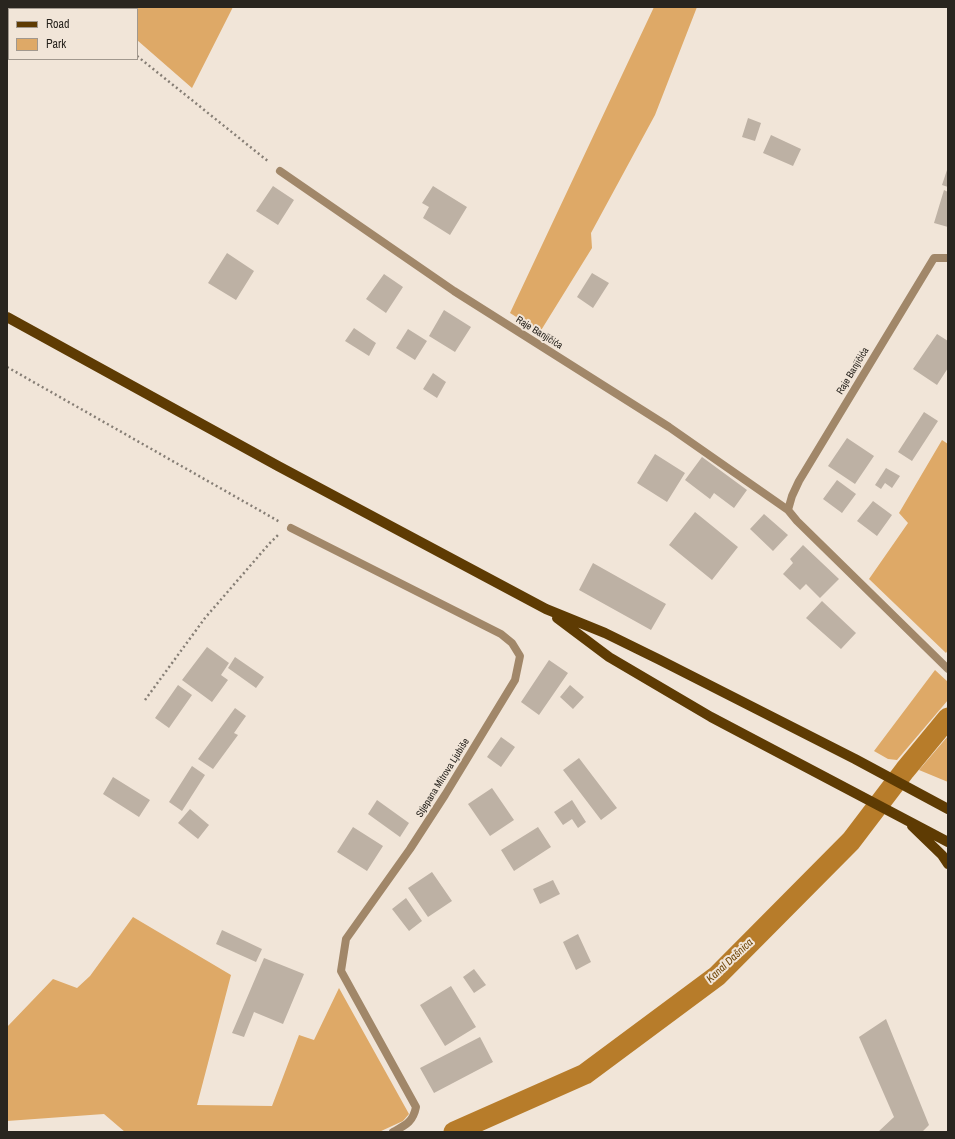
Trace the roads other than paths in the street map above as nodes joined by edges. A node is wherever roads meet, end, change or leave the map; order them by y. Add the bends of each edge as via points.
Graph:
1 (280, 171) road end
2 (948, 258) edge
3 (7, 317) edge
4 (788, 510) junction
5 (291, 528) road end
6 (546, 609) junction
7 (948, 669) edge
8 (914, 790) junction
9 (948, 801) edge
10 (948, 809) edge
11 (901, 817) junction
12 (948, 842) edge
13 (948, 864) edge
14 (393, 1132) edge

1 - 4 street, Raje Banjičića via 454,291 669,427
2 - 4 street, Raje Banjičića via 934,258 799,481
3 - 6 main road
4 - 7 street, Raje Banjičića
5 - 14 street, Stjepana Mitrova Ljubiše via 501,634 512,643 520,656 515,680 445,796 346,939 341,970 416,1107 415,1116
6 - 8 main road via 612,636
6 - 11 main road via 609,657 710,717
8 - 9 main road
8 - 10 main road
11 - 12 main road
11 - 13 main road via 942,855

